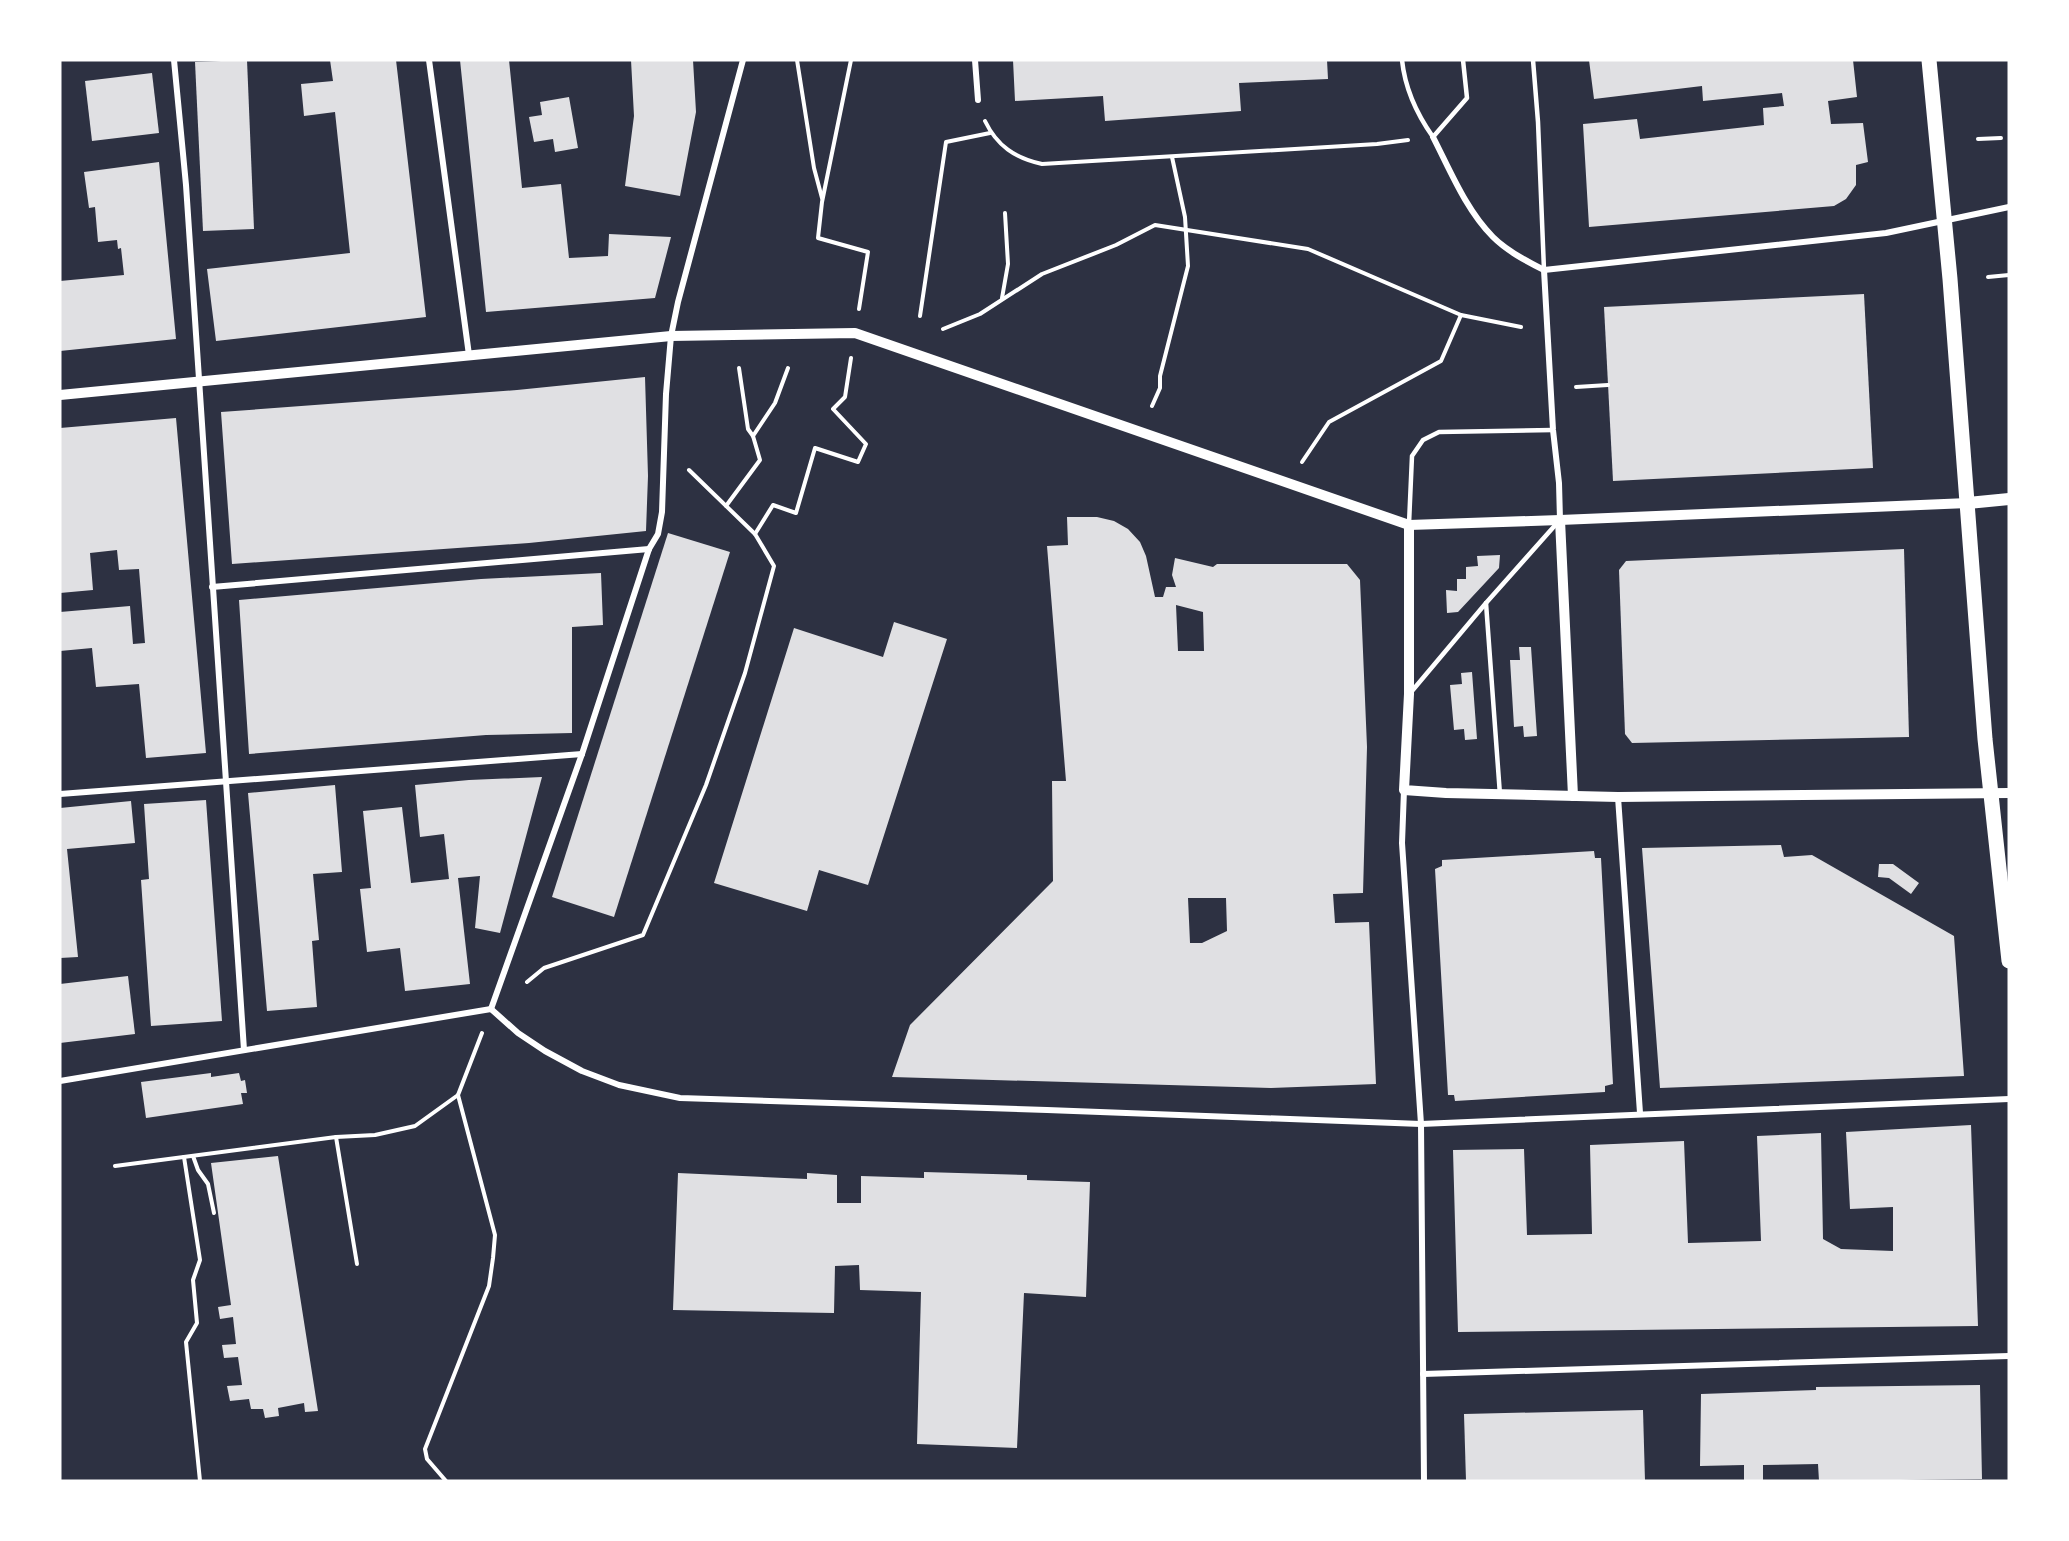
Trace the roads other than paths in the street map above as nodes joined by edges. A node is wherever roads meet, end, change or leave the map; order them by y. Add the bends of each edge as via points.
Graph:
1 (174, 60) edge
2 (429, 60) edge
3 (743, 60) edge
4 (975, 60) edge
5 (1402, 60) edge
6 (1463, 60) edge
7 (1533, 60) edge
8 (1929, 60) edge
9 (978, 100) road end
10 (1433, 137) junction
11 (2009, 207) edge
12 (1944, 221) junction
13 (1544, 270) junction
14 (671, 336) junction
15 (469, 355) junction
16 (198, 381) junction
17 (60, 395) edge
18 (1553, 430) junction
19 (2009, 499) edge
20 (1968, 503) junction
21 (1560, 520) junction
22 (1409, 525) junction
23 (649, 549) junction
24 (212, 587) junction
25 (1486, 603) junction
26 (1409, 694) junction
27 (582, 754) junction
28 (225, 782) junction
29 (1404, 790) junction
30 (2009, 793) edge
31 (60, 794) edge
32 (1991, 794) junction
33 (1500, 795) junction
34 (1573, 796) junction
35 (1618, 796) junction
36 (2009, 961) edge
37 (491, 1009) junction
38 (244, 1050) junction
39 (60, 1080) edge
40 (2009, 1099) edge
41 (1641, 1113) junction
42 (1421, 1124) junction
43 (2009, 1356) edge
44 (1423, 1374) junction
45 (1424, 1481) edge

1 - 16 street
2 - 15 street
3 - 14 street
4 - 9 street
5 - 10 lane via 1415,109
6 - 10 lane via 1467,98
7 - 13 lane
8 - 12 main road
10 - 13 street via 1459,188 1492,236
11 - 12 street
12 - 13 street via 1886,233
12 - 20 main road
13 - 18 street
14 - 15 street
14 - 22 street via 855,333
14 - 23 street via 662,512 658,534
15 - 16 street
16 - 17 street
16 - 24 street
18 - 21 street
18 - 22 lane via 1439,432 1423,440 1412,456
19 - 20 main road
20 - 21 street
20 - 32 main road
21 - 22 street
21 - 25 lane
21 - 34 street
22 - 26 street
23 - 24 street
23 - 27 street
24 - 28 street
25 - 26 lane
25 - 33 lane
26 - 29 street
27 - 28 street
27 - 37 street
28 - 31 street
28 - 38 street
29 - 33 street
29 - 42 street via 1402,843
30 - 32 street
32 - 35 street
32 - 36 main road
33 - 34 street
34 - 35 street
35 - 41 street
37 - 38 street
37 - 42 street via 518,1033 582,1071 619,1085 680,1098
38 - 39 street
40 - 41 street
41 - 42 street
42 - 44 street
43 - 44 street
44 - 45 street

